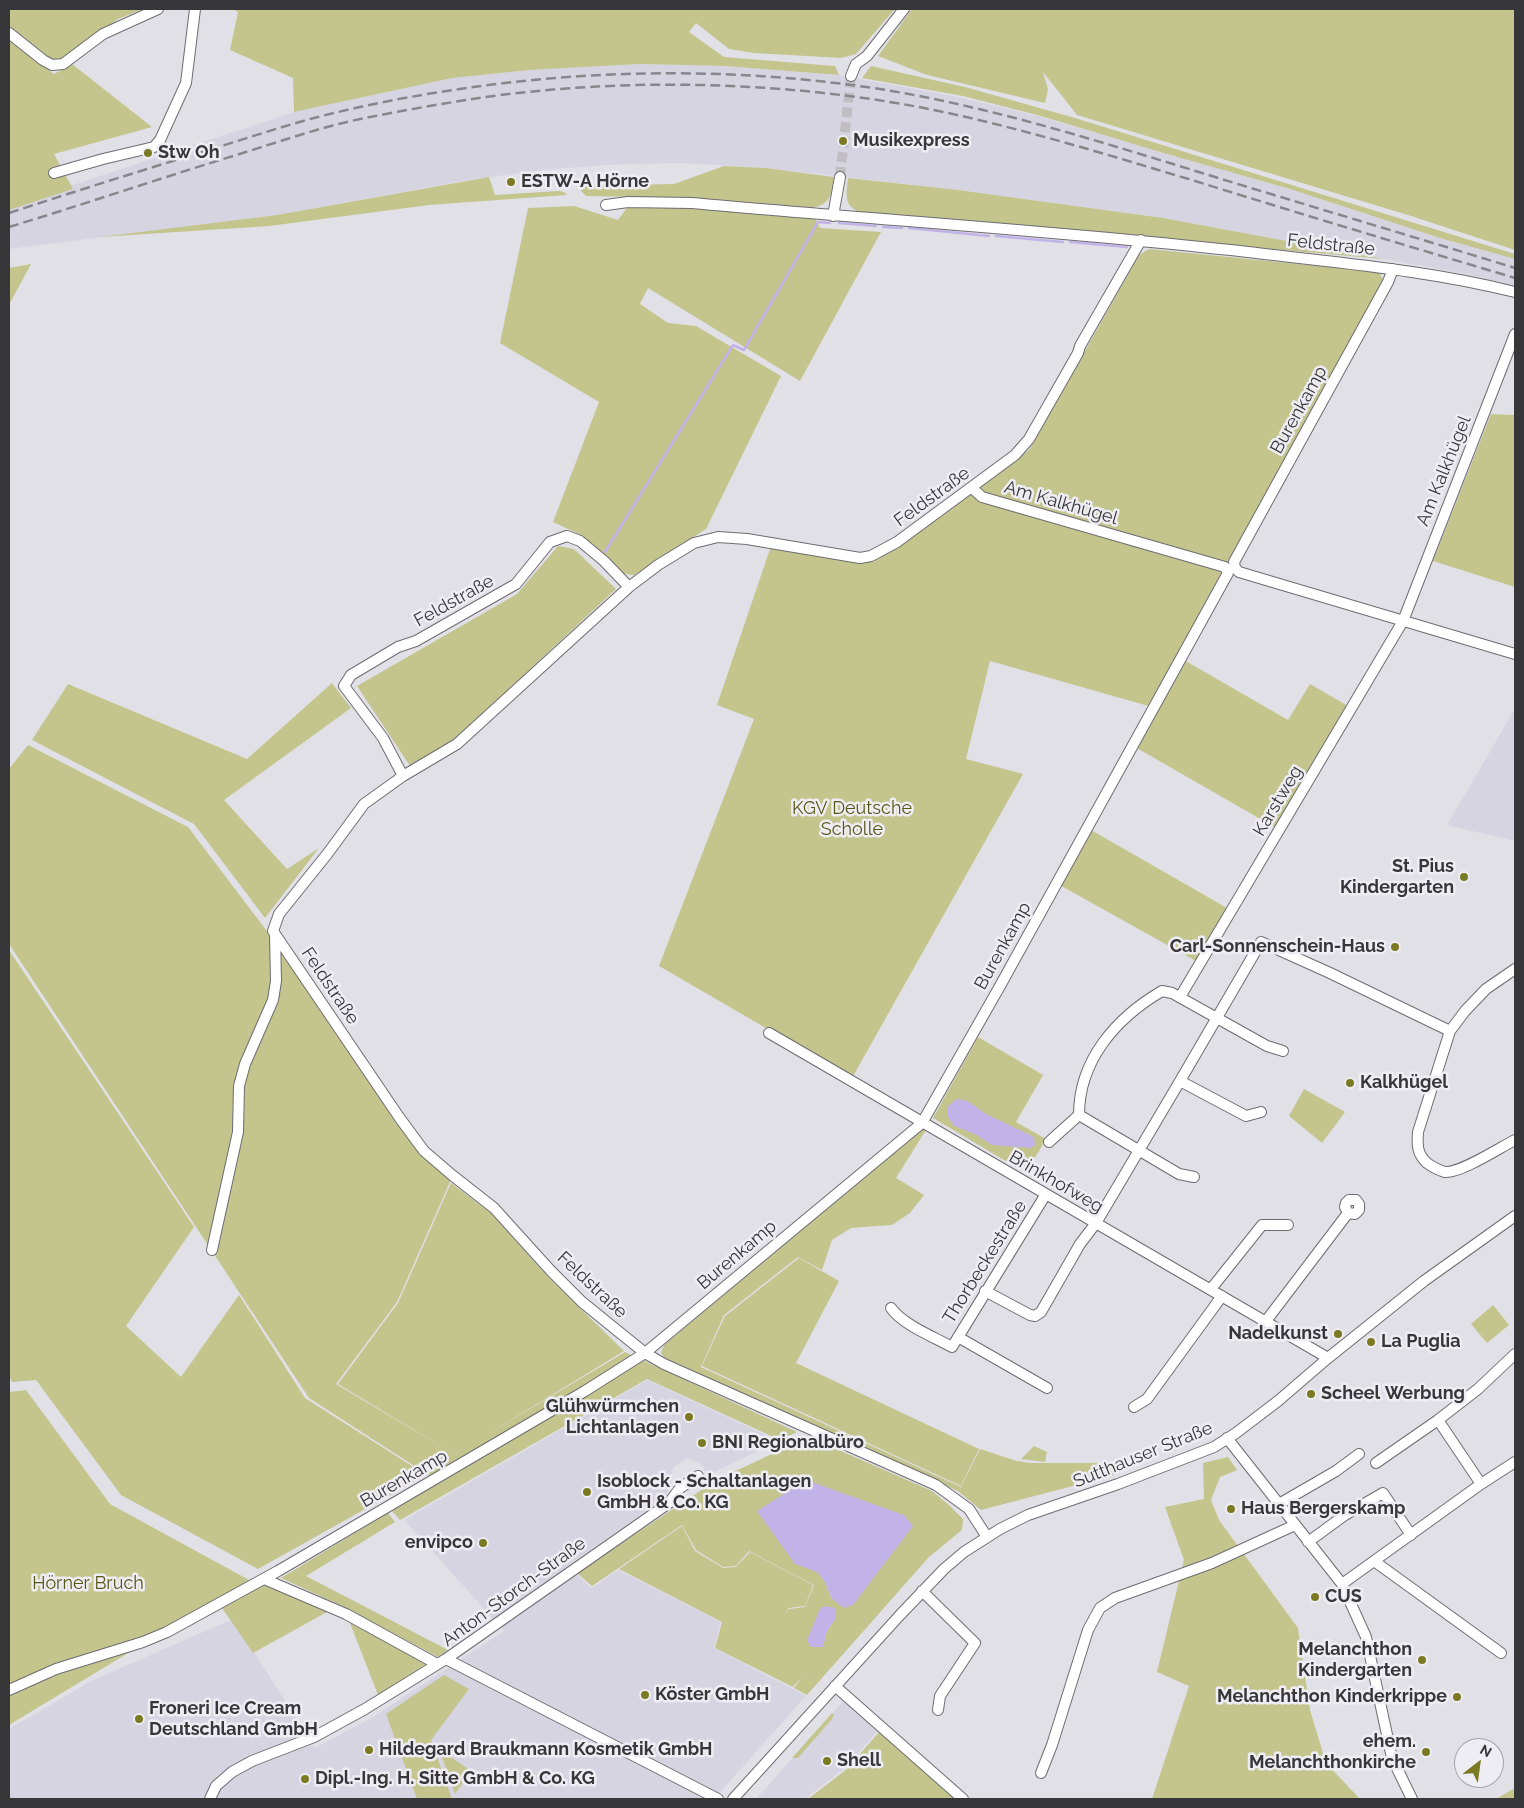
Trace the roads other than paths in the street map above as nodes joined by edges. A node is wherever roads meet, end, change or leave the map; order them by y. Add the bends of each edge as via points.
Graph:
1 (158, 9) edge
2 (195, 9) edge
3 (904, 9) edge
4 (9, 33) edge
5 (852, 76) tunnel mouth
6 (54, 173) dead end
7 (840, 177) tunnel mouth
8 (606, 205) dead end
9 (833, 216) junction
10 (1141, 240) junction
11 (1393, 269) junction
12 (1515, 292) edge
13 (1515, 334) edge
14 (972, 488) junction
15 (1231, 570) junction
16 (629, 587) junction
17 (1403, 621) junction
18 (1515, 654) edge
19 (402, 776) junction
20 (275, 934) junction
21 (1515, 969) edge
22 (1180, 997) junction
23 (1216, 1017) junction
24 (1450, 1032) junction
25 (769, 1034) dead end
26 (1283, 1051) dead end
27 (1180, 1081) junction
28 (1261, 1112) dead end
29 (1079, 1115) junction
30 (922, 1123) junction
31 (1515, 1140) edge
32 (1049, 1142) dead end
33 (1139, 1152) junction
34 (1194, 1177) dead end
35 (1046, 1194) junction
36 (1348, 1213) dead end
37 (1515, 1216) edge
38 (1096, 1223) junction
39 (1288, 1225) dead end
40 (212, 1250) dead end
41 (1212, 1289) junction
42 (985, 1291) junction
43 (1222, 1296) junction
44 (891, 1308) dead end
45 (1266, 1321) junction
46 (958, 1337) junction
47 (645, 1353) junction
48 (1515, 1354) edge
49 (1328, 1358) junction
50 (1047, 1388) dead end
51 (1134, 1407) dead end
52 (1438, 1420) junction
53 (1227, 1438) junction
54 (1358, 1454) dead end
55 (1515, 1462) edge
56 (1376, 1463) dead end
57 (698, 1476) dead end
58 (1481, 1484) junction
59 (1279, 1504) junction
60 (1296, 1525) junction
61 (1411, 1535) junction
62 (987, 1537) junction
63 (1308, 1542) junction
64 (1374, 1561) junction
65 (264, 1579) junction
66 (1342, 1584) junction
67 (922, 1591) junction
68 (1501, 1653) dead end
69 (441, 1662) junction
70 (835, 1686) junction
71 (9, 1690) edge
72 (938, 1710) dead end
73 (1041, 1773) dead end
74 (210, 1799) edge
75 (718, 1799) edge
76 (733, 1799) edge
77 (963, 1799) edge
78 (1412, 1799) edge

1 - 4 street via 103,34 63,64 52,65 42,60
2 - 6 street via 186,83 154,147
3 - 5 street via 867,56 856,64
7 - 9 street
8 - 9 street, Feldstraße via 628,202 692,204
9 - 10 street, Feldstraße
10 - 11 street, Feldstraße
10 - 14 street, Feldstraße via 1029,439 1015,455
11 - 12 street, Feldstraße
11 - 15 street, Burenkamp
13 - 17 street, Am Kalkhügel
14 - 15 street, Am Kalkhügel via 982,497
14 - 16 street, Feldstraße via 871,556 860,558 718,537 694,544
15 - 17 street, Am Kalkhügel
15 - 30 street, Burenkamp
16 - 19 street, Feldstraße via 457,744
16 - 19 street, Feldstraße via 580,540 567,536 550,542 516,584 351,675 344,686 383,738
17 - 18 street, Am Kalkhügel
17 - 22 street, Karstweg
19 - 20 street, Feldstraße via 364,804 279,914 273,931
20 - 40 street, Feldstraße via 273,1000 245,1064 239,1086 238,1132
20 - 47 street, Feldstraße via 424,1151 494,1208 582,1302
21 - 24 street via 1486,989
22 - 23 street
22 - 29 street via 1162,991 1125,1019 1106,1039 1085,1074
23 - 24 street via 1261,942
23 - 26 street via 1267,1046
23 - 27 street
24 - 31 street via 1418,1132 1417,1148 1421,1156 1429,1165 1444,1172 1460,1169
25 - 30 street, Brinkhofweg
27 - 28 street via 1246,1116
27 - 33 street
29 - 32 street
29 - 33 street
30 - 35 street, Brinkhofweg
30 - 47 street, Burenkamp
33 - 34 street via 1179,1174
33 - 38 street
35 - 38 street, Brinkhofweg
35 - 42 street, Thorbeckestraße
36 - 45 street
37 - 49 street, Sutthauser Straße via 1424,1281
38 - 41 street, Brinkhofweg
38 - 42 street via 1080,1244 1041,1312 1035,1316
39 - 41 street via 1262,1225
41 - 43 street, Brinkhofweg
42 - 46 street, Thorbeckestraße
43 - 45 street, Brinkhofweg
43 - 51 street via 1146,1400
44 - 46 street, Thorbeckestraße via 907,1322 952,1347
45 - 49 street, Brinkhofweg
46 - 50 street
47 - 62 street, Feldstraße via 936,1485 969,1509
47 - 65 street, Burenkamp
48 - 52 street
49 - 53 street, Sutthauser Straße via 1278,1402
52 - 56 street
52 - 58 street
53 - 59 street
53 - 62 street, Sutthauser Straße via 1192,1456 1028,1515
54 - 59 street via 1336,1471
55 - 58 street
57 - 69 street, Anton-Storch-Straße via 680,1488 668,1502
58 - 61 street
59 - 60 street
60 - 63 street
60 - 73 street via 1212,1563 1115,1598 1100,1608 1088,1630
61 - 63 street via 1383,1493
61 - 64 street
62 - 67 street, Sutthauser Straße via 964,1552
63 - 66 street
64 - 66 street
64 - 68 street
65 - 69 street via 346,1614
65 - 71 street, Burenkamp via 166,1632 56,1669
66 - 78 street via 1366,1637 1392,1758
67 - 70 street, Sutthauser Straße
67 - 72 street via 975,1643 940,1696
69 - 74 street via 365,1710 314,1737 232,1772 216,1786
69 - 75 street, Anton-Storch-Straße
70 - 76 street, Sutthauser Straße
70 - 77 street

